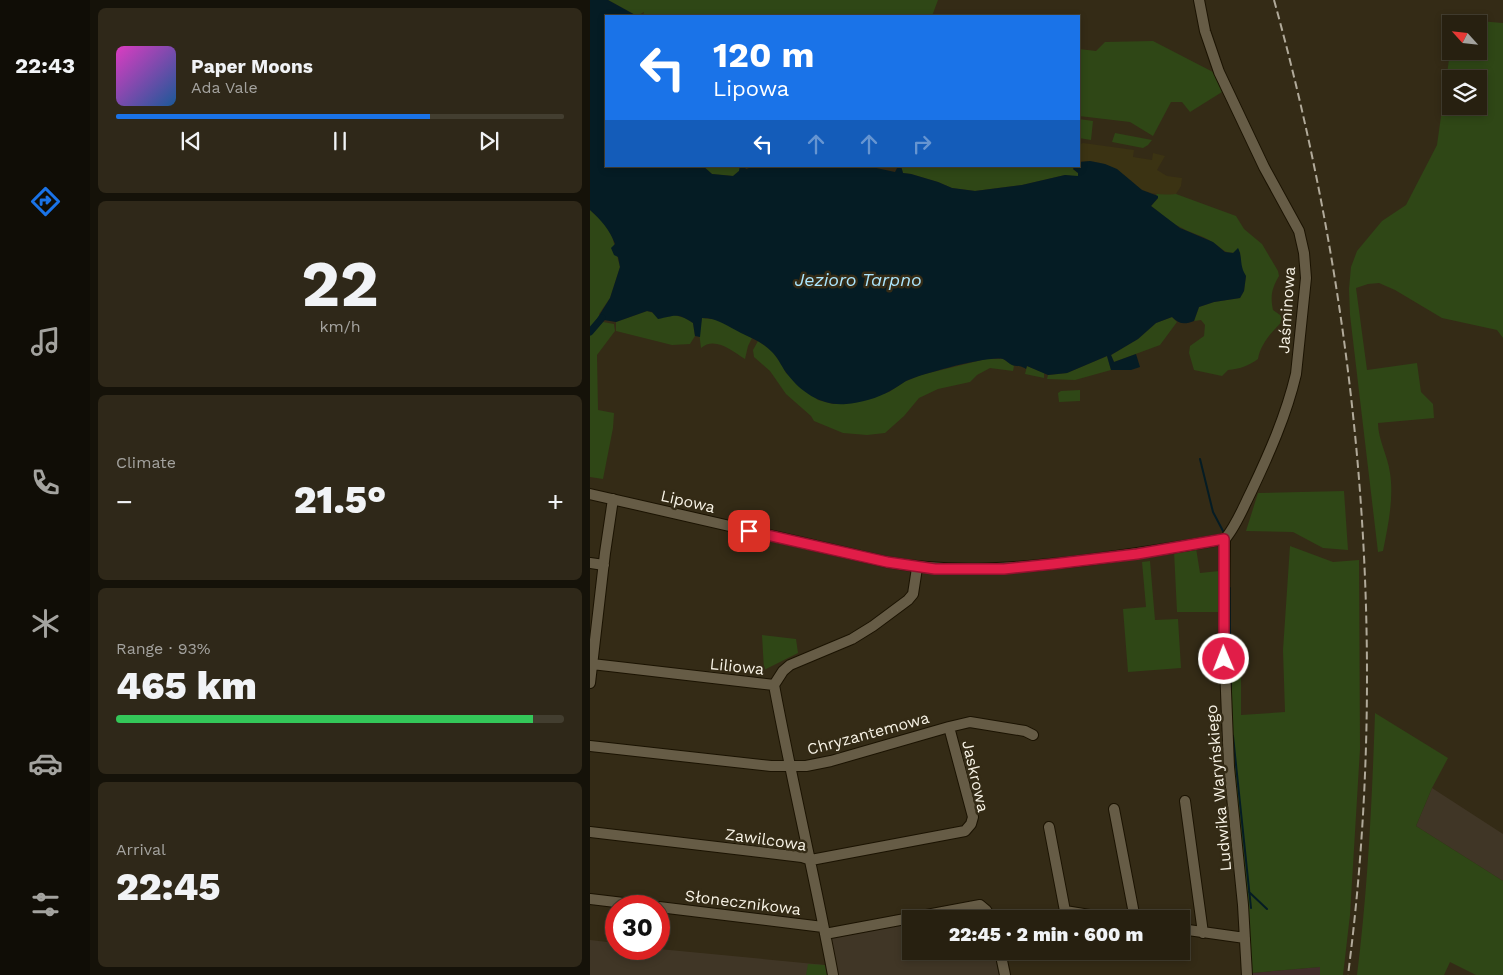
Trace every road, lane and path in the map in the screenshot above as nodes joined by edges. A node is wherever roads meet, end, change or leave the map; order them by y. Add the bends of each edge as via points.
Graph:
1 (1199, 0) edge
2 (590, 494) edge
3 (613, 499) junction
4 (1224, 539) junction
5 (590, 563) edge
6 (604, 565) junction
7 (917, 568) junction
8 (592, 664) junction
9 (590, 683) edge
10 (774, 685) junction
11 (948, 726) junction
12 (1033, 735) dead end
13 (590, 746) edge
14 (791, 766) junction
15 (1185, 801) dead end
16 (1114, 809) dead end
17 (1049, 827) dead end
18 (965, 831) joint
19 (590, 832) edge
20 (811, 860) junction
21 (590, 899) edge
22 (605, 901) edge
23 (670, 910) edge
24 (950, 910) edge
25 (986, 910) edge
26 (1065, 910) edge
27 (1134, 910) edge
28 (902, 918) edge
29 (1190, 930) edge
30 (824, 931) junction
31 (1203, 932) junction
32 (1245, 938) junction
33 (1002, 960) edge
34 (833, 975) edge
35 (1005, 975) edge
36 (1247, 975) edge

1 - 4 street, Jaśminowa via 1204,31 1219,72 1264,167 1299,231 1306,278 1296,374 1281,426 1247,500
2 - 3 street, Lipowa
3 - 6 street
3 - 7 street, Lipowa
4 - 7 street, Lipowa via 1137,554 1004,569
4 - 32 street, Ludwika Waryńskiego via 1228,749
5 - 6 street
6 - 8 street
7 - 10 street, Liliowa via 914,594 908,600 852,639 790,665
8 - 9 street
8 - 10 street, Liliowa
10 - 14 street
11 - 12 street, Chryzantemowa via 970,722
11 - 14 street, Chryzantemowa via 831,761
11 - 18 street, Jaskrowa via 973,817
13 - 14 street, Chryzantemowa
14 - 20 street
15 - 31 street
16 - 27 street
17 - 26 street
18 - 20 street, Zawilcowa
19 - 20 street, Zawilcowa
20 - 30 street
21 - 22 street
23 - 30 street, Słonecznikowa
24 - 25 street, Słonecznikowa via 980,905
28 - 30 street, Słonecznikowa
29 - 31 street
30 - 34 street
31 - 32 street
32 - 36 street, Ludwika Waryńskiego
33 - 35 street

